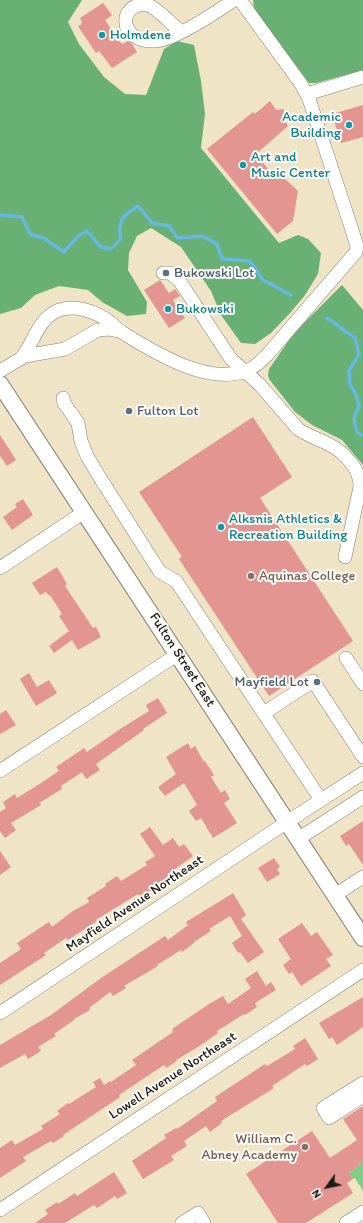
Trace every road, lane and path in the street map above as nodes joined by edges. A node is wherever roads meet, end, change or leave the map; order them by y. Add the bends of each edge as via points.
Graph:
1 (234, 0) edge
2 (240, 0) edge
3 (144, 2) edge
4 (181, 32) junction
5 (363, 77) edge
6 (307, 94) junction
7 (360, 245) edge
8 (163, 273) dead end
9 (120, 331) junction
10 (21, 358) junction
11 (0, 371) edge
12 (245, 371) junction
13 (0, 384) edge
14 (63, 398) dead end
15 (84, 512) junction
16 (345, 556) dead end
17 (0, 568) edge
18 (178, 654) junction
19 (346, 658) dead end
20 (363, 684) edge
21 (264, 713) junction
22 (363, 757) edge
23 (0, 771) edge
24 (363, 774) edge
25 (363, 798) edge
26 (321, 800) junction
27 (287, 822) junction
28 (298, 839) junction
29 (363, 877) edge
30 (335, 895) junction
31 (362, 933) edge
32 (363, 970) edge
33 (0, 1013) edge
34 (363, 1083) edge
35 (363, 1096) edge
36 (0, 1210) edge
37 (363, 1212) edge
38 (182, 1223) edge
39 (204, 1223) edge
40 (346, 1223) edge

1 - 4 street
2 - 6 street
3 - 4 street
3 - 4 street via 130,8 126,14 126,26 133,34 142,39 156,41
5 - 6 street
6 - 7 street
7 - 12 street via 354,256 268,354
8 - 12 street via 170,273 179,280 228,355
9 - 10 street via 98,330 65,349
9 - 10 street via 93,313 78,308 60,310 46,319
9 - 12 street via 155,352 190,367 215,374
10 - 11 street
12 - 16 street via 298,429 340,451 358,475 360,487
13 - 15 main road, Fulton Street East
14 - 21 street via 78,423 84,449 160,572 176,581
15 - 17 street
15 - 18 main road, Fulton Street East
18 - 23 street
18 - 27 main road, Fulton Street East
19 - 20 street
21 - 22 street via 313,681
21 - 26 street
24 - 26 street, Mayfield Avenue Northeast
25 - 28 street
26 - 27 street, Mayfield Avenue Northeast
27 - 28 main road, Fulton Street East
27 - 33 street, Mayfield Avenue Northeast
28 - 30 main road, Fulton Street East
29 - 30 street
30 - 31 main road, Fulton Street East
32 - 36 street, Lowell Avenue Northeast
34 - 35 street via 324,1108 330,1118
37 - 40 street
38 - 39 street via 198,1213

